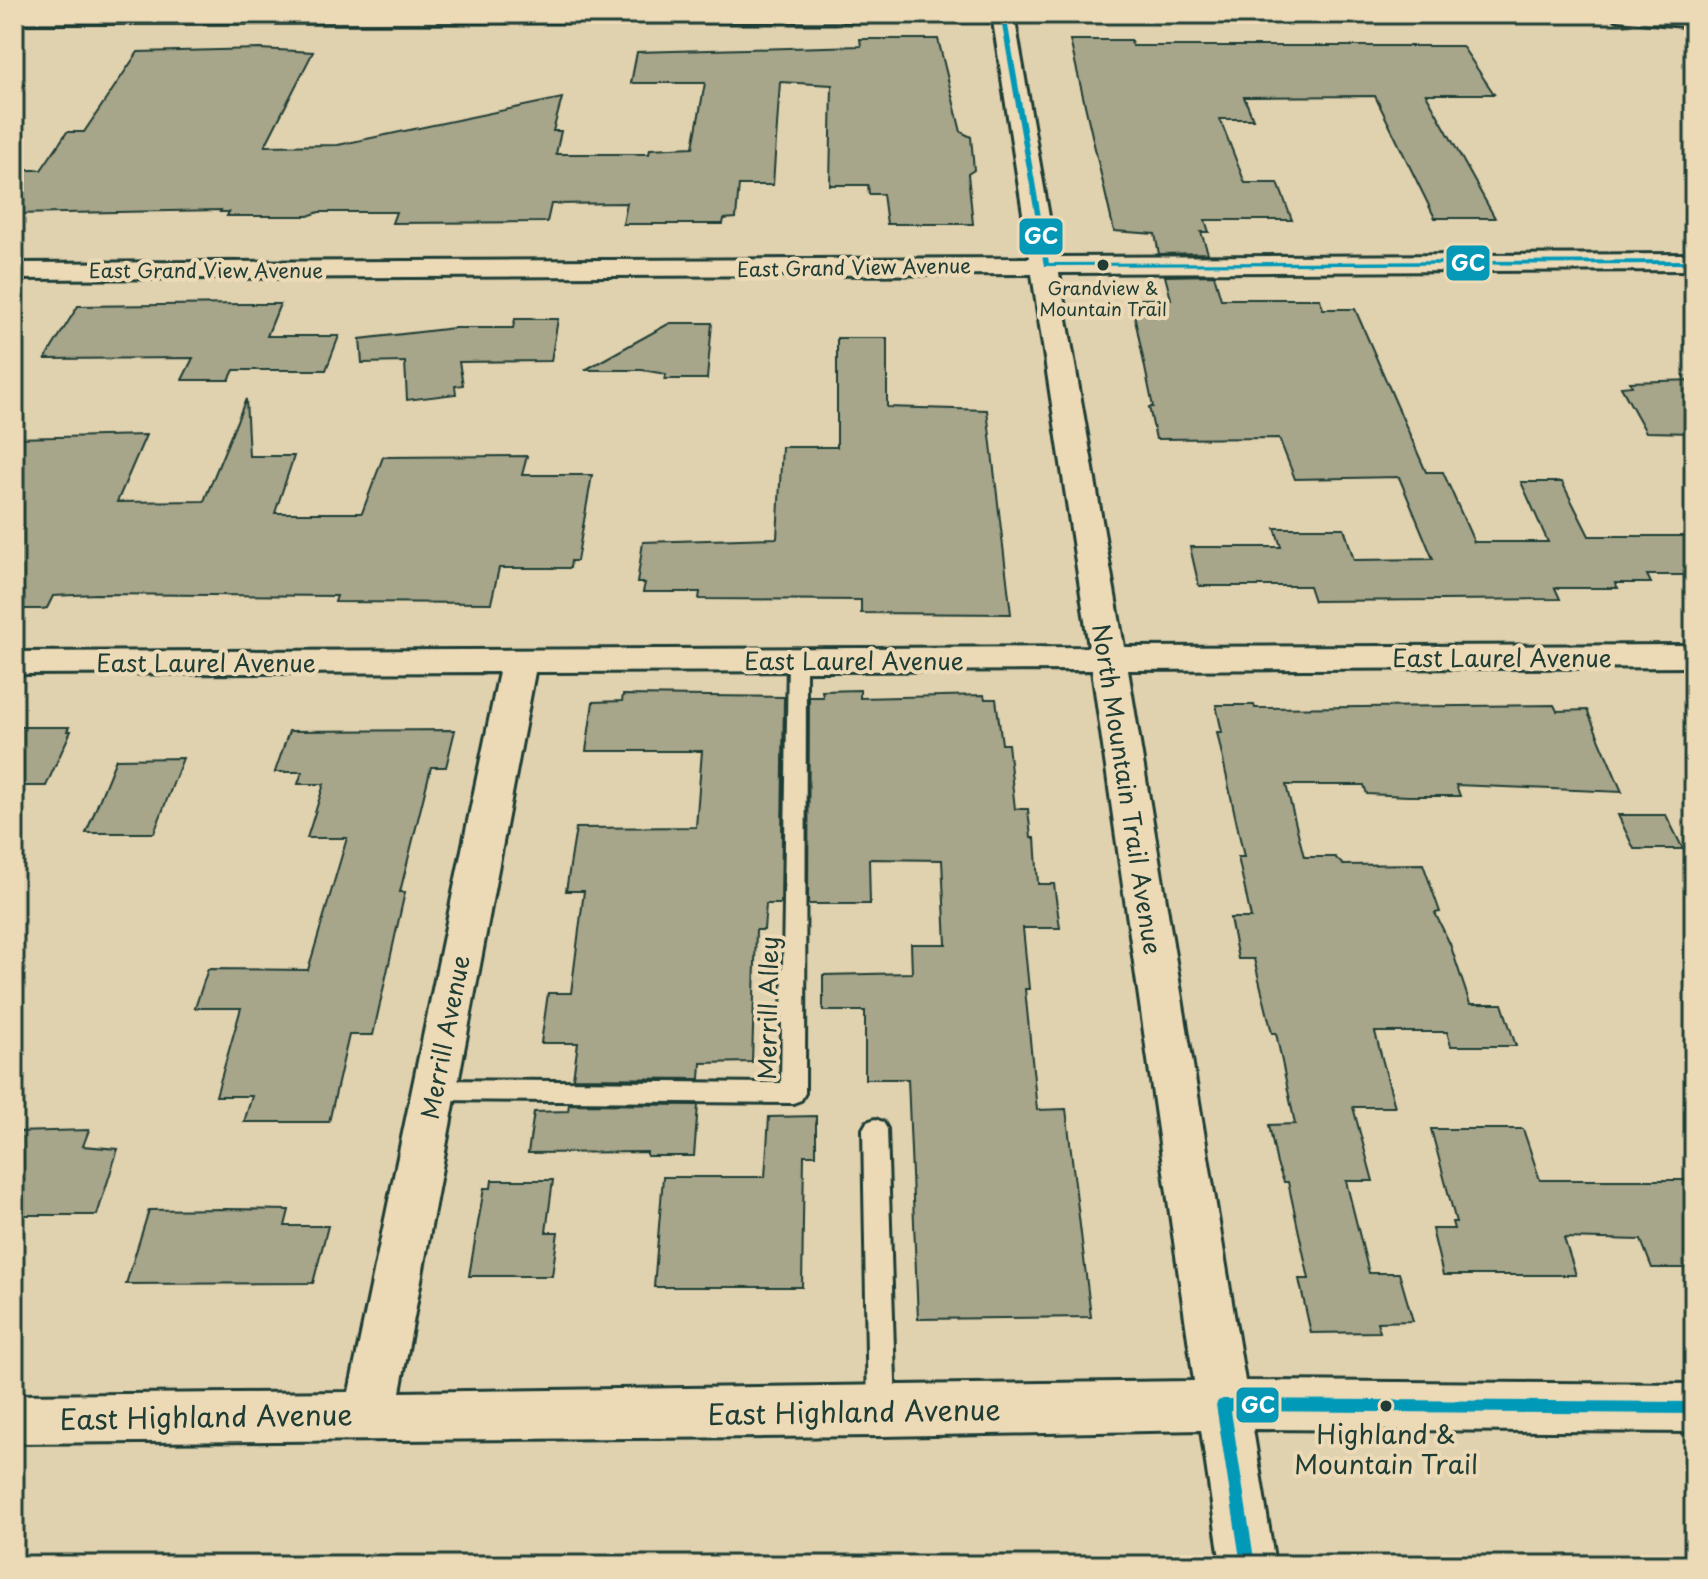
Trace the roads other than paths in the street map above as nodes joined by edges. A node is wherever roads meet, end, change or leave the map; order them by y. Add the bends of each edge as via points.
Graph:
1 (1003, 14) edge
2 (1072, 14) edge
3 (1618, 14) edge
4 (14, 17) edge
5 (1694, 21) edge
6 (1694, 262) edge
7 (1046, 265) junction
8 (14, 271) edge
9 (1694, 656) edge
10 (1109, 659) junction
11 (797, 660) junction
12 (519, 661) junction
13 (14, 663) edge
14 (434, 1090) junction
15 (875, 1129) dead end
16 (1223, 1405) junction
17 (1694, 1408) edge
18 (882, 1412) junction
19 (370, 1414) junction
20 (14, 1419) edge
21 (1248, 1565) edge

1 - 2 street
1 - 4 street
1 - 7 street, North Mountain Trail Avenue
3 - 5 street
6 - 7 street, East Grand View Avenue
7 - 8 street, East Grand View Avenue
7 - 10 street, North Mountain Trail Avenue
9 - 10 street, East Laurel Avenue
10 - 11 street, East Laurel Avenue
10 - 16 street, North Mountain Trail Avenue
11 - 12 street, East Laurel Avenue
11 - 14 lane, Merrill Alley via 793,1093
12 - 13 street, East Laurel Avenue
12 - 14 street, Merrill Avenue
14 - 19 street, Merrill Avenue
15 - 18 lane
16 - 17 street, East Highland Avenue
16 - 18 street, East Highland Avenue
16 - 21 street, North Mountain Trail Avenue
18 - 19 street, East Highland Avenue
19 - 20 street, East Highland Avenue

